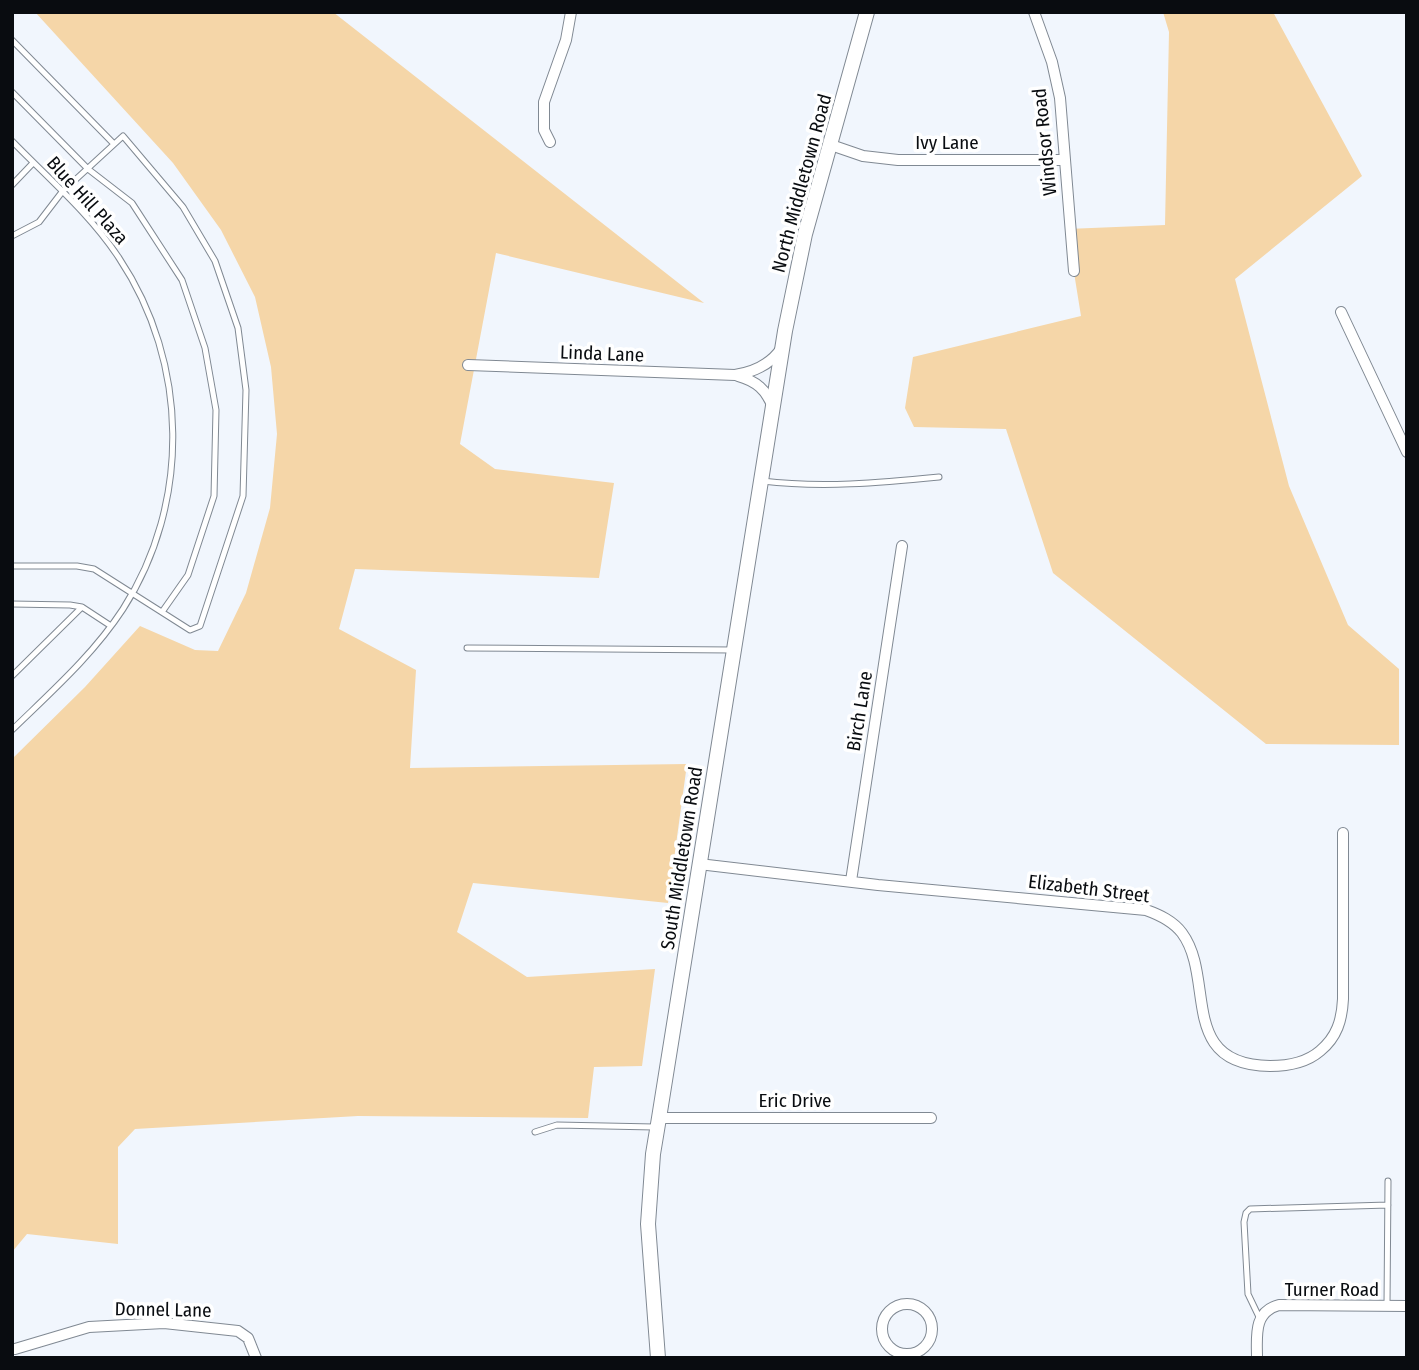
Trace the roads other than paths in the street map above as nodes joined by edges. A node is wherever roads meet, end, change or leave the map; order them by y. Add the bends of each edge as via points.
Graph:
1 (571, 12) edge
2 (867, 12) edge
3 (1034, 12) edge
4 (12, 40) edge
5 (12, 92) edge
6 (12, 141) edge
7 (550, 142) dead end
8 (114, 144) junction
9 (831, 145) junction
10 (1064, 160) junction
11 (33, 163) junction
12 (88, 169) junction
13 (12, 185) edge
14 (62, 192) junction
15 (12, 236) edge
16 (1074, 271) dead end
17 (1341, 312) dead end
18 (784, 343) junction
19 (468, 365) dead end
20 (780, 366) joint
21 (735, 375) junction
22 (774, 409) junction
23 (1407, 452) edge
24 (939, 477) dead end
25 (762, 481) junction
26 (902, 546) dead end
27 (12, 566) edge
28 (132, 594) junction
29 (12, 604) edge
30 (82, 607) junction
31 (162, 612) junction
32 (111, 626) junction
33 (467, 648) dead end
34 (735, 650) junction
35 (12, 676) edge
36 (12, 730) edge
37 (1343, 833) dead end
38 (699, 864) junction
39 (850, 881) junction
40 (931, 1118) dead end
41 (658, 1122) junction
42 (535, 1132) dead end
43 (1388, 1181) dead end
44 (1388, 1205) junction
45 (1387, 1306) junction
46 (1407, 1307) edge
47 (1260, 1319) junction
48 (15, 1349) dead end
49 (917, 1355) edge
50 (256, 1358) edge
51 (658, 1358) edge
52 (1257, 1358) edge

1 - 7 street via 544,102 544,130
2 - 9 street, North Middletown Road
3 - 10 street, Windsor Road via 1057,86
4 - 8 lane
5 - 12 lane
6 - 11 lane, Blue Hill Plaza
8 - 12 lane
8 - 31 lane via 123,136 183,207 215,261 239,328 246,390 243,496 200,626 190,630
9 - 10 street, Ivy Lane via 863,156 898,160
9 - 18 street, North Middletown Road via 803,244
10 - 16 street, Windsor Road
11 - 13 lane
11 - 14 lane, Blue Hill Plaza
12 - 14 lane
12 - 31 lane via 132,203 182,280 205,348 216,410 214,496 188,575
14 - 15 lane via 39,222
14 - 28 lane, Blue Hill Plaza via 131,277 159,343 169,387 174,436 170,486 152,552
17 - 23 street
18 - 20 street, North Middletown Road
18 - 21 street, Linda Lane via 763,365
19 - 21 street, Linda Lane
20 - 22 street, South Middletown Road
21 - 22 street, Linda Lane via 760,386
22 - 25 street, South Middletown Road
24 - 25 lane via 852,485
25 - 34 street, South Middletown Road
26 - 39 street, Birch Lane
27 - 28 lane via 94,569
28 - 31 lane
28 - 32 lane, Blue Hill Plaza
29 - 30 lane
30 - 32 lane
30 - 35 lane
32 - 36 lane, Blue Hill Plaza via 75,669
33 - 34 lane
34 - 38 street, South Middletown Road
37 - 39 street, Elizabeth Street via 1339,1025 1315,1055 1285,1065 1237,1060 1213,1039 1202,1013 1189,945 1173,923 1160,915 1131,907
38 - 39 street, Elizabeth Street
38 - 41 street, South Middletown Road
40 - 41 street, Eric Drive
41 - 42 lane via 557,1125
41 - 51 street, South Middletown Road via 648,1224
43 - 44 lane
44 - 45 lane
44 - 47 lane via 1250,1209 1244,1223 1248,1294
45 - 46 street, Turner Road
45 - 47 street, Turner Road via 1279,1305 1270,1307
47 - 52 street
48 - 50 street, Donnel Lane via 89,1327 164,1323 237,1331 248,1338
49 - 49 street via 929,1339 928,1315 917,1306 898,1305 886,1314 883,1336 896,1351

